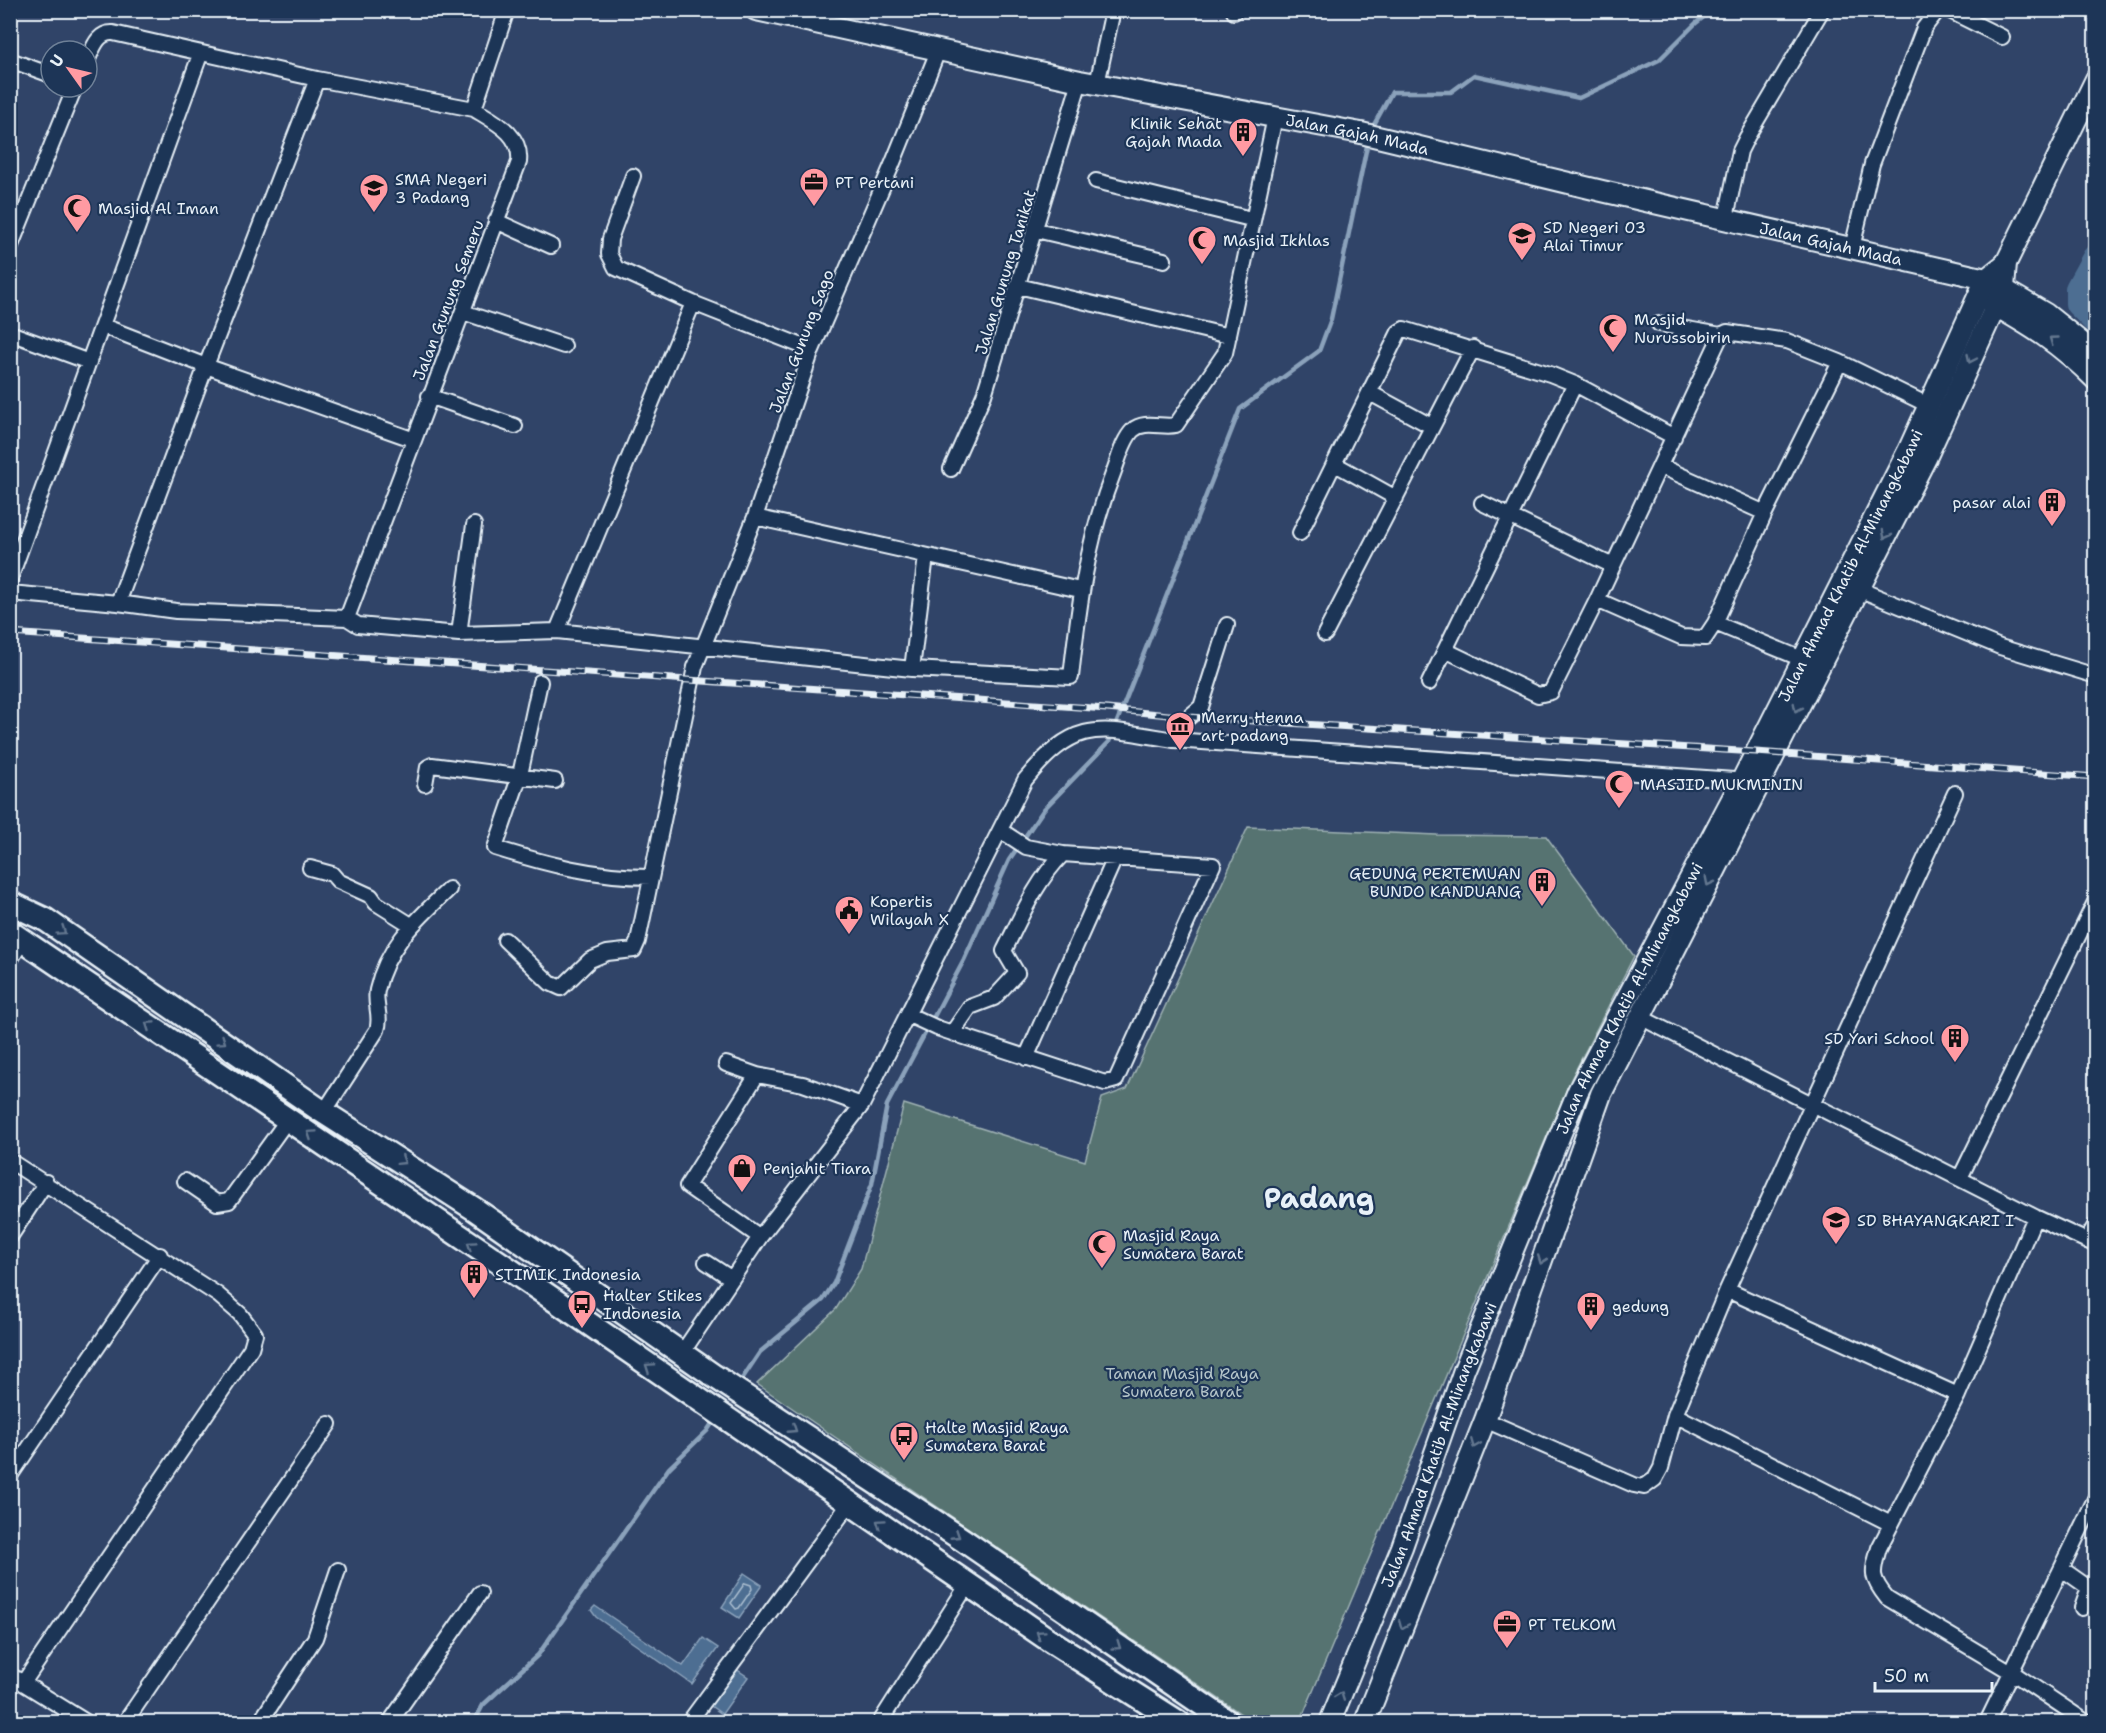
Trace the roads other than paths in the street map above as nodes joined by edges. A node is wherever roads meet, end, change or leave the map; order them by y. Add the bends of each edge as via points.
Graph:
1 (507, 10) edge
2 (756, 10) edge
3 (1113, 10) edge
4 (1822, 10) edge
5 (1938, 10) edge
6 (1948, 10) edge
7 (809, 16) edge
8 (2002, 38) dead end
9 (99, 39) edge
10 (938, 51) junction
11 (200, 54) junction
12 (10, 60) edge
13 (39, 71) edge
14 (317, 79) junction
15 (2096, 79) edge
16 (1089, 82) junction
17 (70, 99) edge
18 (474, 109) junction
19 (1275, 117) junction
20 (633, 176) dead end
21 (1096, 181) dead end
22 (1726, 218) junction
23 (1251, 219) junction
24 (496, 221) junction
25 (1036, 230) junction
26 (551, 246) dead end
27 (10, 248) edge
28 (1852, 248) junction
29 (1164, 260) dead end
30 (2006, 263) junction
31 (1018, 286) junction
32 (1982, 288) junction
33 (2004, 288) junction
34 (693, 303) junction
35 (1996, 306) junction
36 (463, 312) junction
37 (1659, 324) dead end
38 (103, 326) junction
39 (10, 333) edge
40 (1721, 335) junction
41 (1228, 336) junction
42 (564, 346) dead end
43 (1473, 348) junction
44 (812, 350) junction
45 (2096, 354) edge
46 (89, 362) junction
47 (1840, 362) junction
48 (206, 366) junction
49 (2096, 380) edge
50 (1575, 384) junction
51 (1370, 393) junction
52 (429, 396) junction
53 (1928, 405) junction
54 (515, 426) dead end
55 (1431, 426) junction
56 (1674, 437) junction
57 (412, 439) junction
58 (1917, 454) junction
59 (1335, 464) junction
60 (1660, 466) junction
61 (951, 469) dead end
62 (1396, 498) junction
63 (1482, 503) dead end
64 (1765, 513) junction
65 (755, 517) junction
66 (1509, 517) junction
67 (474, 525) dead end
68 (1300, 533) dead end
69 (926, 556) junction
70 (1613, 566) junction
71 (10, 579) edge
72 (1849, 586) junction
73 (1080, 590) junction
74 (10, 593) edge
75 (1598, 600) junction
76 (118, 603) junction
77 (347, 618) junction
78 (1715, 623) junction
79 (1227, 625) dead end
80 (557, 632) junction
81 (459, 634) junction
82 (1325, 634) dead end
83 (704, 646) junction
84 (1445, 650) junction
85 (1802, 659) junction
86 (912, 669) junction
87 (2096, 676) edge
88 (540, 682) dead end
89 (1429, 682) dead end
90 (1174, 740) junction
91 (520, 776) junction
92 (555, 780) dead end
93 (1751, 781) junction
94 (425, 784) dead end
95 (1955, 793) dead end
96 (1005, 834) junction
97 (1063, 854) junction
98 (1115, 858) junction
99 (310, 868) dead end
100 (650, 877) junction
101 (449, 889) dead end
102 (2096, 900) edge
103 (10, 903) edge
104 (411, 925) junction
105 (17, 936) edge
106 (506, 940) dead end
107 (10, 960) edge
108 (909, 1015) junction
109 (1640, 1017) junction
110 (952, 1033) junction
111 (1026, 1058) junction
112 (726, 1064) dead end
113 (758, 1075) junction
114 (1813, 1104) junction
115 (862, 1105) junction
116 (324, 1112) junction
117 (288, 1119) junction
118 (367, 1140) junction
119 (10, 1161) edge
120 (352, 1164) junction
121 (1960, 1178) junction
122 (185, 1181) dead end
123 (45, 1182) junction
124 (1535, 1195) junction
125 (1561, 1205) junction
126 (2035, 1217) junction
127 (2096, 1224) edge
128 (10, 1237) edge
129 (760, 1237) junction
130 (2091, 1243) edge
131 (160, 1255) junction
132 (706, 1262) dead end
133 (732, 1279) junction
134 (1727, 1290) junction
135 (682, 1353) junction
136 (1958, 1395) junction
137 (1675, 1415) junction
138 (1485, 1420) junction
139 (329, 1424) dead end
140 (10, 1476) edge
141 (2095, 1499) edge
142 (850, 1503) junction
143 (1891, 1524) junction
144 (2062, 1569) junction
145 (338, 1570) dead end
146 (968, 1584) junction
147 (480, 1593) dead end
148 (2082, 1608) dead end
149 (2013, 1673) junction
150 (10, 1675) edge
151 (23, 1683) junction
152 (86, 1722) edge
153 (125, 1722) edge
154 (260, 1722) edge
155 (390, 1722) edge
156 (689, 1722) edge
157 (880, 1722) edge
158 (1178, 1722) edge
159 (1228, 1722) edge
160 (1330, 1722) edge
161 (1365, 1722) edge
162 (1987, 1722) edge
163 (2086, 1722) edge

1 - 18 street
2 - 7 main road, Jalan Gajah Mada
3 - 16 street, Jalan Gunung Tanikat
4 - 22 street via 1740,151
5 - 28 street via 1924,28 1872,164
6 - 8 street
7 - 10 main road, Jalan Gajah Mada
9 - 11 street via 107,33
10 - 16 main road, Jalan Gajah Mada
10 - 44 street, Jalan Gunung Sago
11 - 14 street
11 - 38 street
12 - 13 street
14 - 18 street
14 - 48 street
15 - 30 main road
16 - 19 main road, Jalan Gajah Mada
16 - 25 street, Jalan Gunung Tanikat
17 - 27 street
18 - 24 street, Jalan Gunung Semeru via 503,128 519,146 519,162
19 - 22 main road, Jalan Gajah Mada via 1362,133
19 - 23 street
20 - 34 street via 610,239 609,254 616,268
21 - 23 street
22 - 28 main road, Jalan Gajah Mada
23 - 41 street
24 - 26 street
24 - 36 street, Jalan Gunung Semeru
25 - 29 street
25 - 31 street, Jalan Gunung Tanikat
28 - 32 main road, Jalan Gajah Mada via 1956,271
30 - 32 main road
30 - 33 main road, Jalan Ahmad Khatib Al-Minangkabawi
31 - 41 street
31 - 61 street, Jalan Gunung Tanikat via 984,395
32 - 33 main road
32 - 35 main road
32 - 53 main road, Jalan Ahmad Khatib Al-Minangkabawi
33 - 35 main road, Jalan Ahmad Khatib Al-Minangkabawi
33 - 45 main road via 2046,314
34 - 44 street
34 - 80 street
49 -> 35 main road via 2039,330
35 -> 58 main road, Jalan Ahmad Khatib Al-Minangkabawi
36 - 42 street
36 - 52 street, Jalan Gunung Semeru
37 - 40 street
38 - 46 street
38 - 48 street
39 - 46 street
40 - 47 street via 1727,332 1786,341
40 - 56 street
41 - 73 street via 1220,363 1176,425 1142,424 1124,444 1097,514
43 - 50 street
43 - 51 street via 1404,329 1399,332
43 - 55 street
44 - 65 street, Jalan Gunung Sago
46 - 71 street
47 - 53 street
47 - 64 street
48 - 57 street
48 - 76 street
50 - 56 street
50 - 66 street
51 - 55 street
51 - 59 street
52 - 54 street
52 - 57 street, Jalan Gunung Semeru
53 - 58 main road, Jalan Ahmad Khatib Al-Minangkabawi
55 - 62 street
56 - 60 street
57 - 77 street, Jalan Gunung Semeru
58 - 72 main road, Jalan Ahmad Khatib Al-Minangkabawi
59 - 62 street
59 - 68 street
60 - 64 street
60 - 70 street
62 - 82 street
63 - 66 street
64 - 78 street
65 - 69 street
65 - 83 street, Jalan Gunung Sago
66 - 70 street
66 - 84 street
67 - 81 street
69 - 73 street
69 - 86 street
70 - 75 street
72 - 85 main road, Jalan Ahmad Khatib Al-Minangkabawi
72 - 87 street via 2000,647
72 -> 93 main road, Jalan Ahmad Khatib Al-Minangkabawi
73 - 86 street via 1071,677
74 - 76 street
75 - 78 street via 1681,637 1705,638
75 - 84 street via 1547,694 1538,695
76 - 77 street via 176,611
77 - 81 street via 358,625
78 - 85 street
79 - 90 street via 1201,706 1183,722
80 - 81 street
80 - 83 street
83 - 86 street
83 - 100 street, Jalan Gunung Sago via 689,691
84 - 89 street
85 - 93 main road, Jalan Ahmad Khatib Al-Minangkabawi
88 - 91 street
90 - 93 street
90 - 96 street via 1102,729 1066,739 1025,780
91 - 92 street
91 - 94 street via 432,765 428,767
91 - 100 street via 495,848 550,865 610,877
93 -> 109 main road, Jalan Ahmad Khatib Al-Minangkabawi
93 - 124 main road, Jalan Ahmad Khatib Al-Minangkabawi via 1578,1091
95 - 114 street
96 - 97 street via 1026,847
96 - 108 street
97 - 98 street
97 - 110 street via 1031,897 1004,951 1017,973 994,998 970,1007
98 - 111 street
98 - 111 street via 1212,865 1116,1080 1105,1083
99 - 104 street via 332,874 338,881 371,896
100 - 106 street, Jalan Gunung Sago via 634,950 590,960 565,988 550,983
101 - 104 street
102 - 121 street
103 -> 116 main road via 46,920
104 - 116 street via 380,977 376,993 380,1021 377,1030
105 - 107 street
117 -> 105 main road
108 - 110 street
108 - 115 street
109 - 114 street
109 - 125 main road, Jalan Ahmad Khatib Al-Minangkabawi via 1601,1094
110 - 111 street
112 - 113 street
113 - 115 street via 803,1084
113 - 129 street via 687,1186
114 - 121 street
114 - 134 street
115 - 129 street
116 - 118 main road
120 -> 117 main road
117 - 122 street via 229,1201 217,1203
118 - 120 main road
118 -> 135 main road via 473,1208
119 - 123 street
142 -> 120 main road
121 - 126 street
123 - 128 street
123 - 131 street
124 - 125 main road
160 -> 124 main road, Jalan Ahmad Khatib Al-Minangkabawi via 1402,1547 1464,1370
125 -> 138 main road, Jalan Ahmad Khatib Al-Minangkabawi
126 - 130 street
126 - 136 street
127 - 130 street
129 - 133 street
131 - 140 street
131 - 151 street via 240,1314 255,1334 254,1341
132 - 133 street
133 - 135 street
134 - 136 street
134 - 137 street
135 -> 159 main road
136 - 143 street
137 - 138 street via 1661,1468 1644,1487
137 - 143 street
138 -> 161 main road, Jalan Ahmad Khatib Al-Minangkabawi
139 - 153 street
141 - 144 street
146 -> 142 main road
142 - 156 street
143 - 149 street via 1873,1568 1874,1581 1887,1598
144 - 148 street via 2089,1588
144 - 149 street
145 - 154 street via 315,1638
146 - 157 street
158 -> 146 main road
147 - 155 street
149 - 162 street
149 - 163 street
150 - 151 street
151 - 152 street

